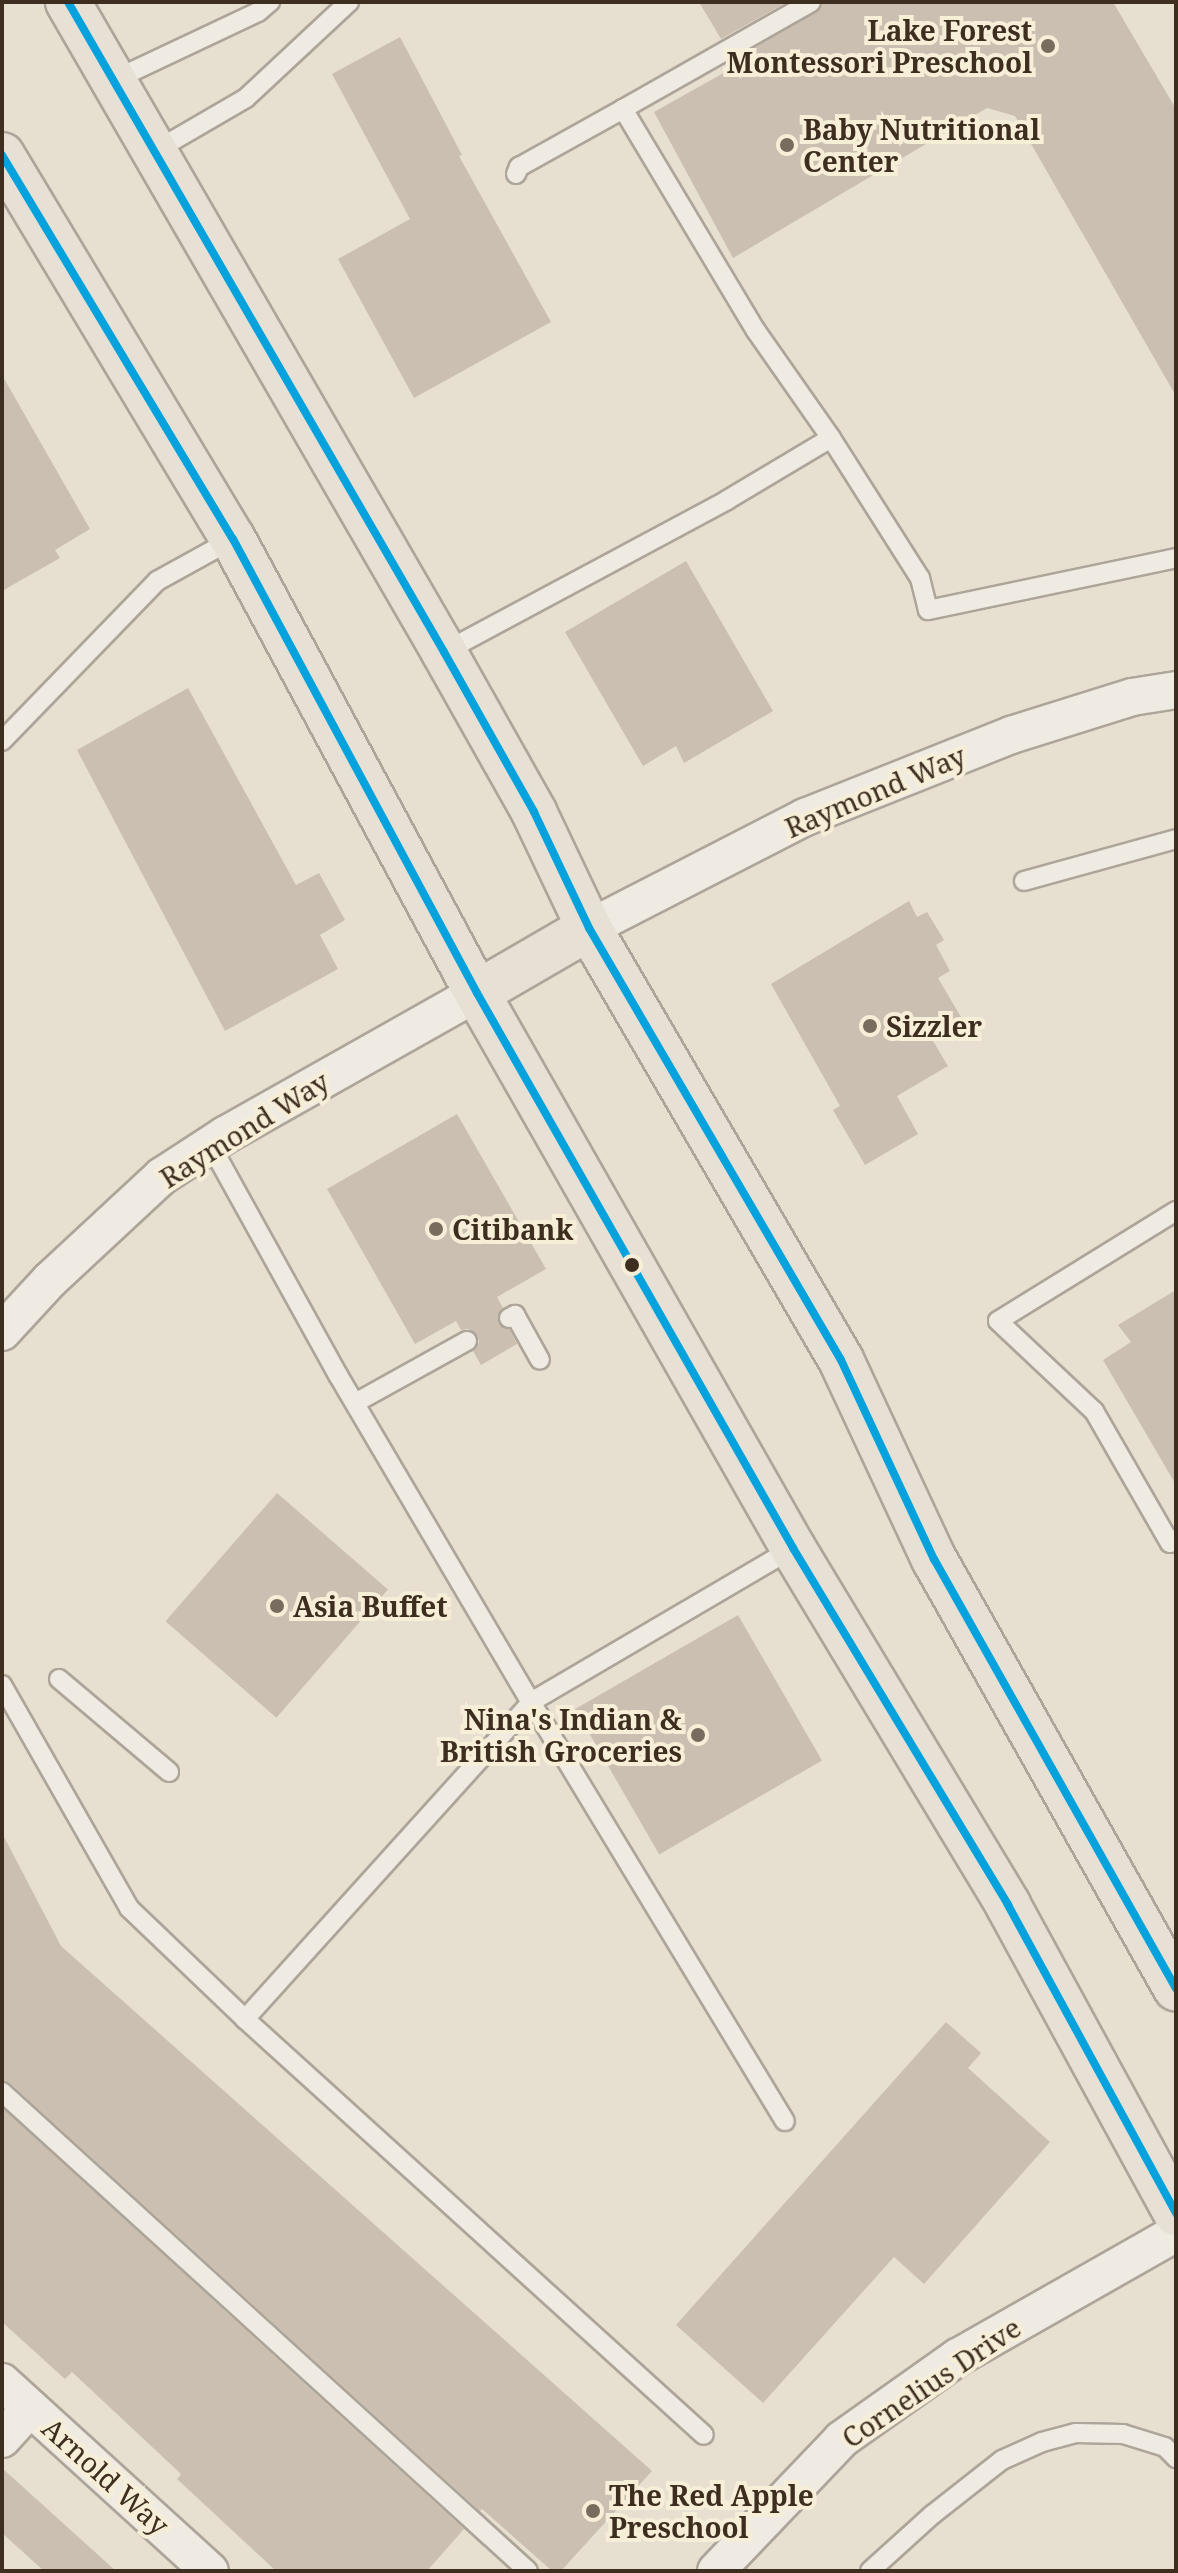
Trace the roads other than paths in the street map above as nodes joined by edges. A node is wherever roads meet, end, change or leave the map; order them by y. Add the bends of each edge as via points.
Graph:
1 (68, 2) edge
2 (270, 2) edge
3 (349, 2) edge
4 (811, 2) edge
5 (114, 80) junction
6 (623, 109) junction
7 (155, 151) junction
8 (516, 174) dead end
9 (7, 177) edge
10 (831, 438) junction
11 (233, 539) junction
12 (1176, 558) edge
13 (444, 652) junction
14 (1176, 690) edge
15 (2, 741) edge
16 (1176, 839) edge
17 (1024, 881) dead end
18 (589, 928) junction
19 (477, 993) junction
20 (210, 1144) junction
21 (1176, 1211) edge
22 (509, 1318) dead end
23 (2, 1332) edge
24 (467, 1341) dead end
25 (540, 1360) dead end
26 (355, 1403) junction
27 (1176, 1539) edge
28 (793, 1548) junction
29 (59, 1679) dead end
30 (2, 1685) edge
31 (531, 1702) junction
32 (169, 1772) dead end
33 (1176, 1988) edge
34 (245, 2019) junction
35 (2, 2092) edge
36 (785, 2121) dead end
37 (1176, 2213) edge
38 (1176, 2233) edge
39 (2, 2382) edge
40 (30, 2408) junction
41 (704, 2435) dead end
42 (2, 2439) edge
43 (1176, 2458) edge
44 (210, 2571) edge
45 (528, 2571) edge
46 (716, 2571) edge
47 (870, 2571) edge

1 - 5 main road
2 - 5 lane
3 - 7 lane via 246,98
4 - 6 lane
5 - 7 main road
6 - 8 lane via 519,167
6 - 10 lane via 756,331
7 - 13 main road
9 - 11 main road
10 - 12 lane via 920,578 928,610
10 - 13 lane
11 - 15 lane via 157,581
11 - 19 main road
13 - 18 main road via 534,812
14 - 18 street, Raymond Way via 1132,697 1011,735 805,817
16 - 17 lane
18 - 19 main road
18 - 33 main road via 841,1360 934,1559
19 - 20 street, Raymond Way
19 - 28 main road
20 - 23 street, Raymond Way via 150,1186
20 - 26 lane
21 - 27 lane via 998,1321 1094,1411 1170,1543
22 - 25 lane via 515,1315
24 - 26 lane
26 - 31 lane
28 - 31 lane
28 - 37 main road via 1008,1905
29 - 32 lane
30 - 34 lane via 129,1908
31 - 34 lane
31 - 36 lane
34 - 41 lane
35 - 45 lane
38 - 46 street, Cornelius Drive via 958,2357 842,2439
39 - 40 street, Arnold Way
40 - 42 street
40 - 44 street, Arnold Way
43 - 47 lane via 1165,2447 1123,2434 1075,2433 1042,2442 1002,2460

